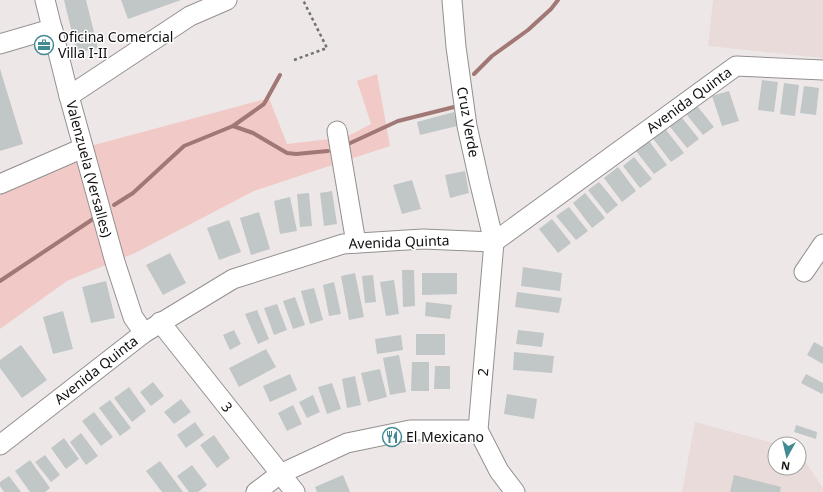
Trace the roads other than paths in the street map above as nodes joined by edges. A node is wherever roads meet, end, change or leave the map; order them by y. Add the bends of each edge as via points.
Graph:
1 (45, 0) edge
2 (227, 0) edge
3 (452, 0) edge
4 (53, 30) junction
5 (0, 44) edge
6 (823, 70) edge
7 (69, 96) junction
8 (337, 131) dead end
9 (84, 148) junction
10 (0, 184) edge
11 (494, 242) junction
12 (356, 243) junction
13 (823, 244) edge
14 (804, 272) dead end
15 (160, 322) junction
16 (144, 333) junction
17 (478, 430) junction
18 (0, 445) edge
19 (280, 474) junction
20 (256, 492) edge
21 (295, 492) edge
22 (515, 492) edge

1 - 4 street, Valenzuela (Versalles)
2 - 7 street via 190,16
3 - 11 street, Cruz Verde via 467,126
4 - 5 street
4 - 7 street, Valenzuela (Versalles)
6 - 11 street, Avenida Quinta via 736,66
7 - 9 street, Valenzuela (Versalles)
8 - 12 street
9 - 10 street
9 - 16 street, Valenzuela (Versalles) via 114,262 133,317
11 - 12 street, Avenida Quinta via 423,239
11 - 17 street, 2
12 - 15 street, Avenida Quinta via 343,244 233,279
13 - 14 street
15 - 16 street, Avenida Quinta
15 - 19 street, 3
16 - 18 street, Avenida Quinta
17 - 19 street via 410,430 347,443
17 - 22 street via 500,471
19 - 20 street
19 - 21 street, 3

